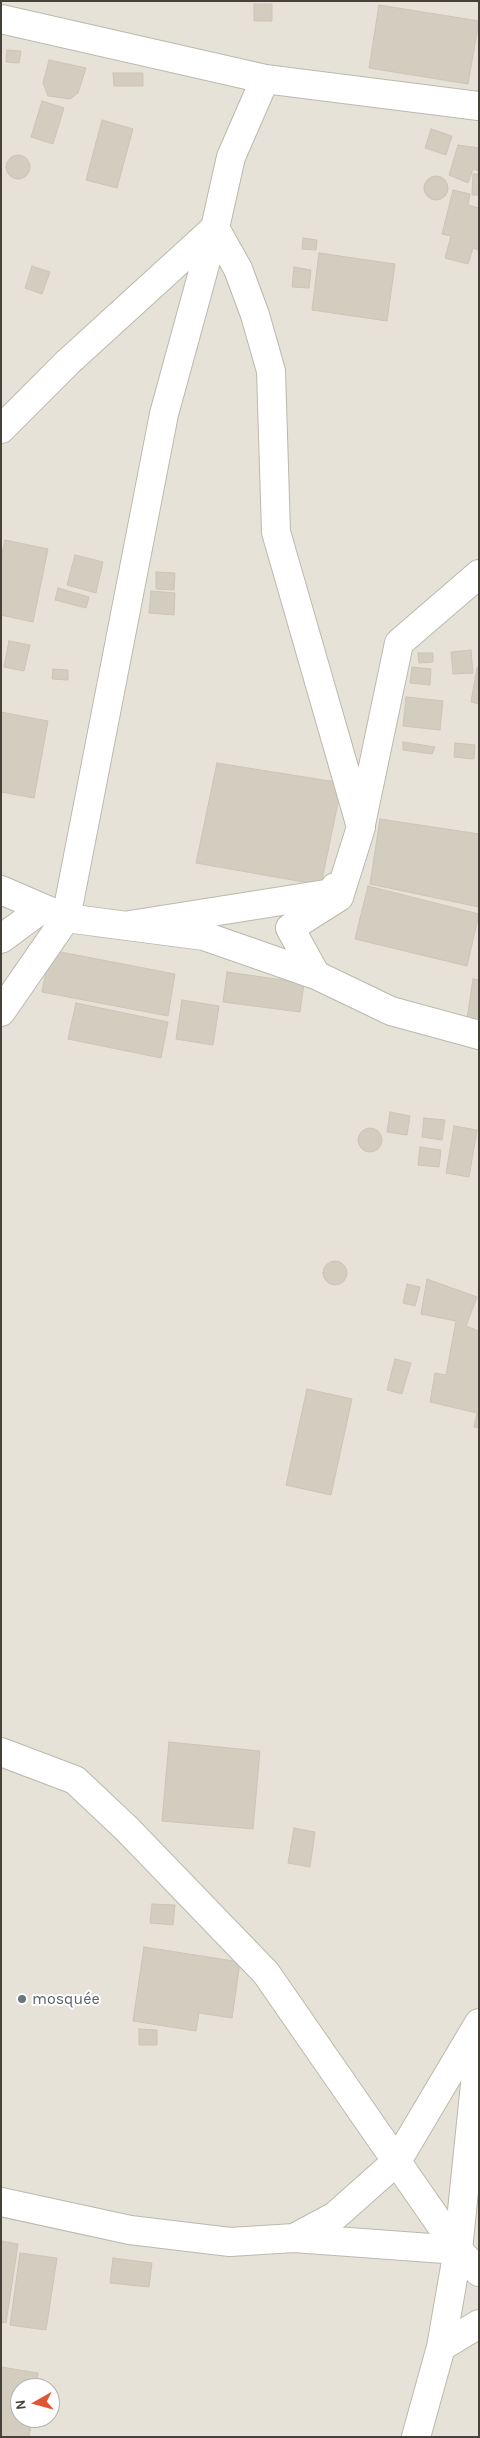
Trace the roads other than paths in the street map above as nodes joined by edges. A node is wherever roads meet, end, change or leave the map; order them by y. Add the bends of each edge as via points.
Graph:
1 (2, 19) edge
2 (266, 79) junction
3 (479, 106) edge
4 (216, 228) junction
5 (1, 429) edge
6 (479, 574) edge
7 (361, 827) junction
8 (1, 890) edge
9 (54, 913) junction
10 (130, 925) junction
11 (1, 939) edge
12 (316, 975) junction
13 (1, 1012) edge
14 (479, 1035) edge
15 (1, 1752) edge
16 (479, 2023) edge
17 (479, 2045) edge
18 (397, 2161) junction
19 (1, 2202) edge
20 (294, 2238) junction
21 (458, 2250) junction
22 (479, 2272) edge
23 (479, 2324) edge
24 (442, 2347) junction
25 (416, 2437) edge

1 - 2 street
2 - 3 street
2 - 4 street via 231,157
4 - 5 street via 68,362
4 - 7 street via 238,269 271,371 276,532
4 - 9 street via 164,414
6 - 7 street via 399,643
7 - 10 street via 332,893
7 - 12 street via 339,898 290,928
8 - 9 street
9 - 10 street
9 - 11 street
9 - 13 street
10 - 12 street via 204,936
12 - 14 street via 391,1011
15 - 18 street via 75,1780 127,1829 266,1973
16 - 18 street
17 - 21 street
18 - 20 street via 335,2216
18 - 21 street
19 - 20 street via 130,2230 230,2242
20 - 21 street
21 - 22 street
21 - 24 street
23 - 24 street
24 - 25 street

